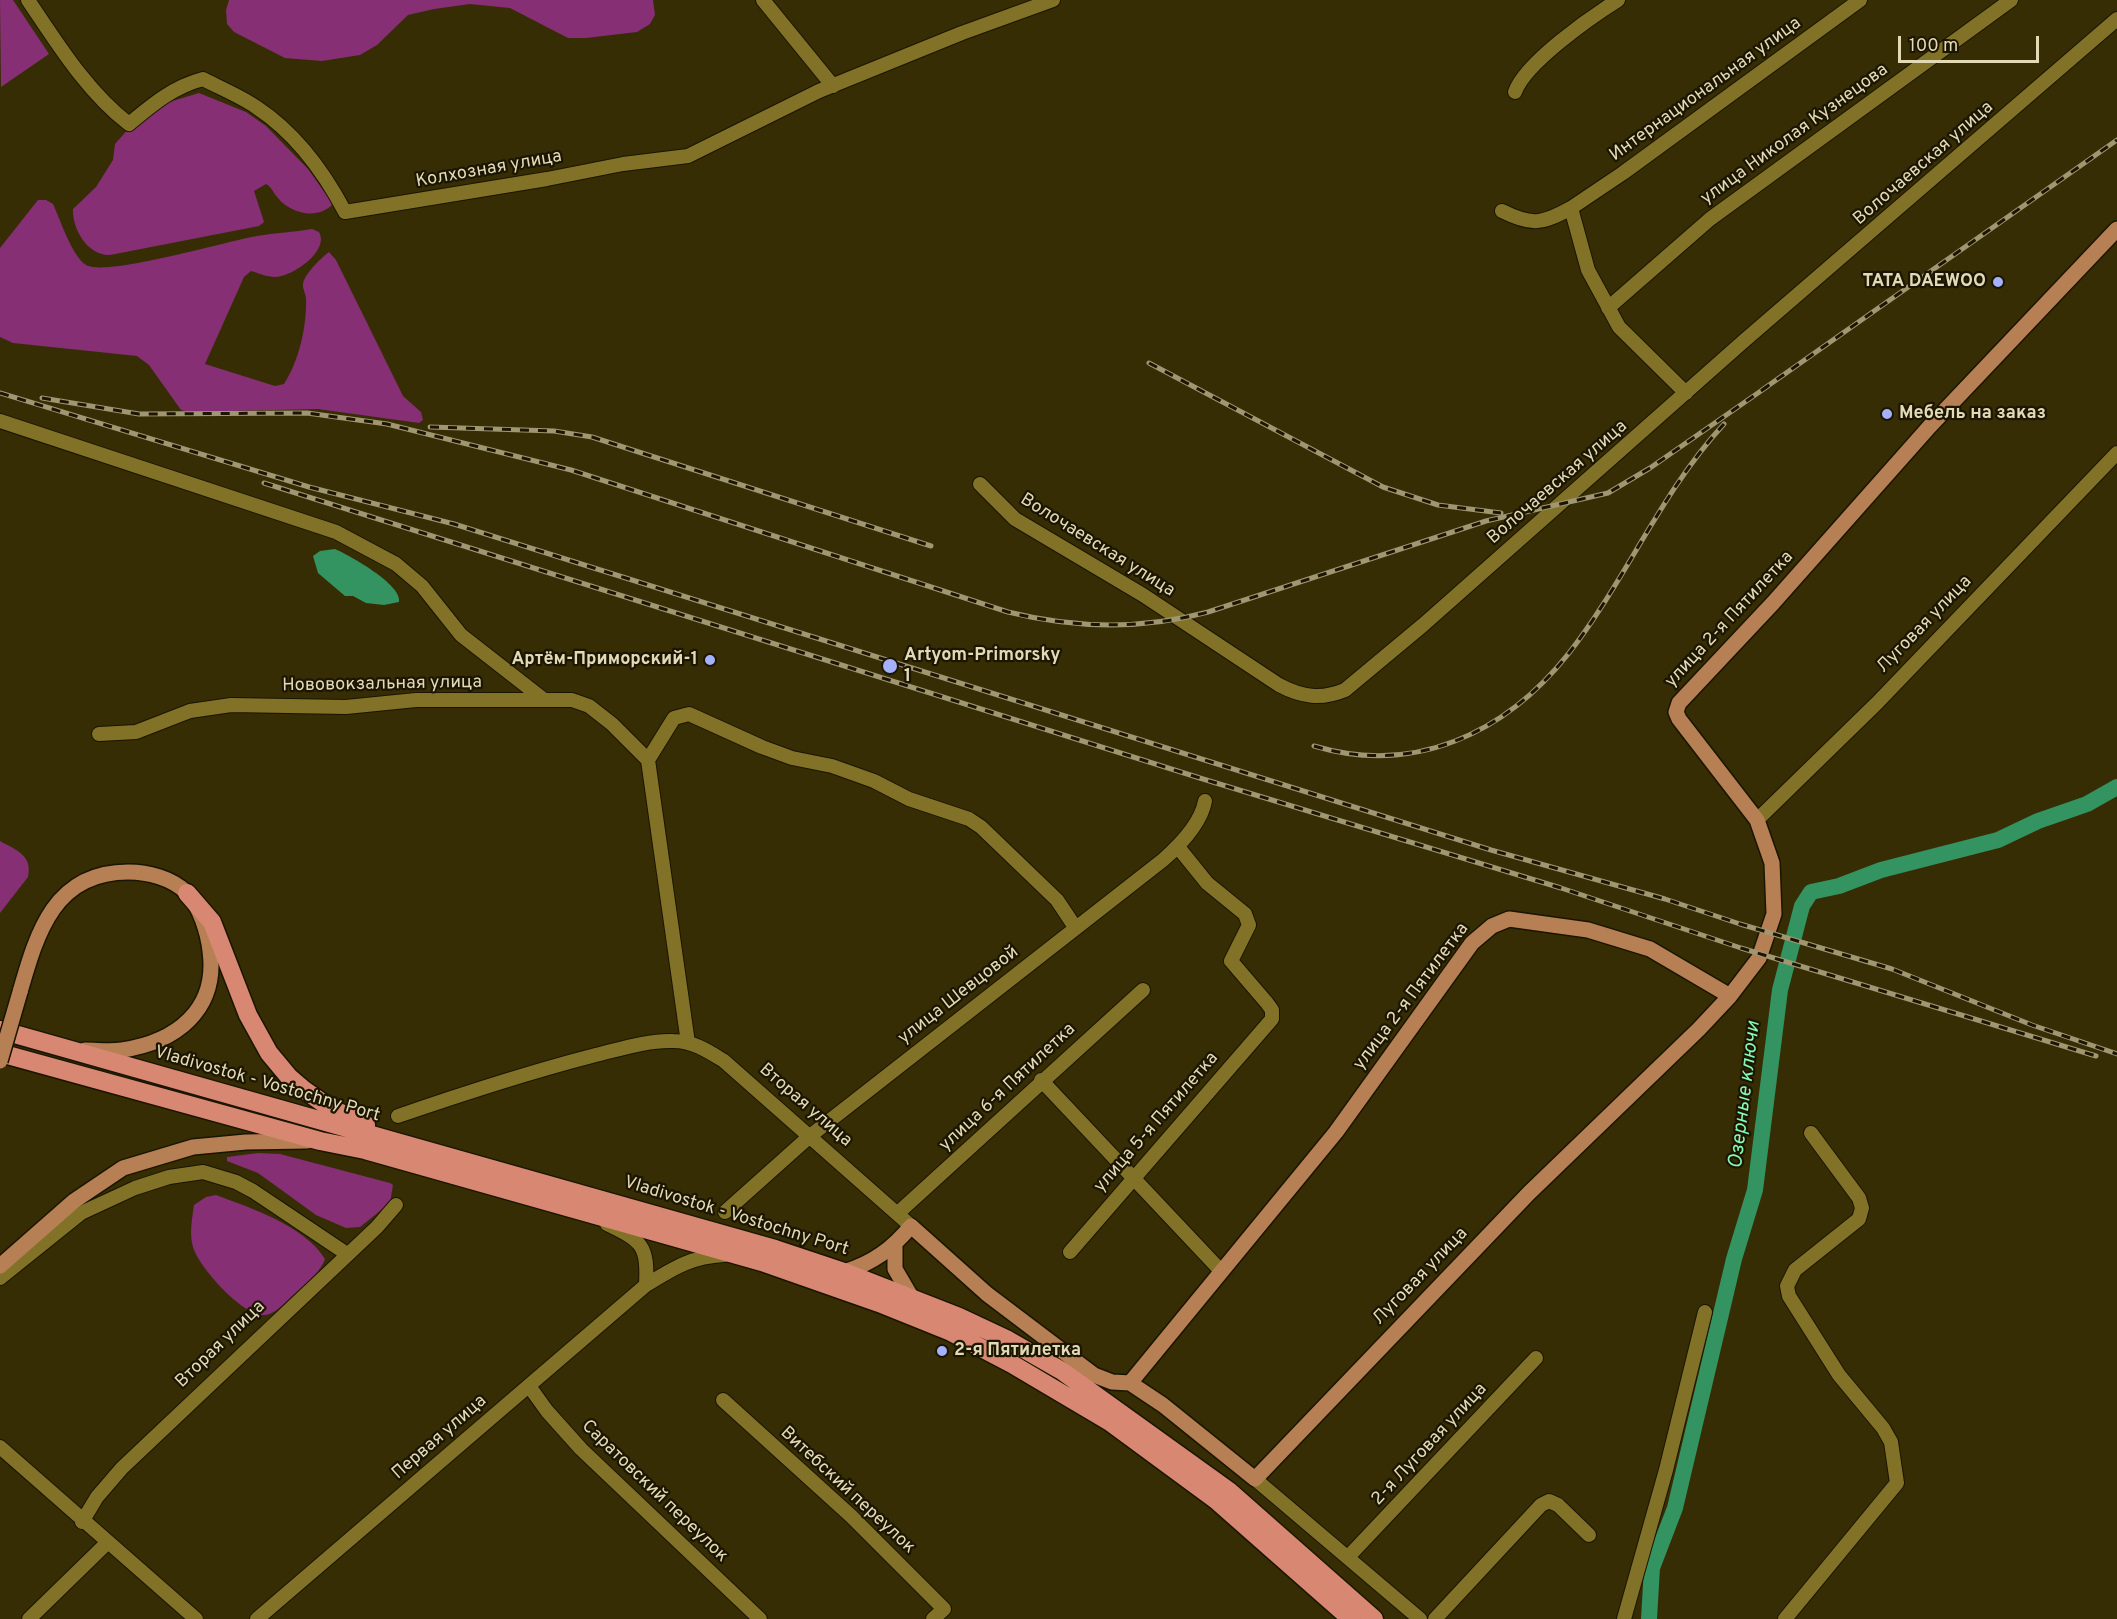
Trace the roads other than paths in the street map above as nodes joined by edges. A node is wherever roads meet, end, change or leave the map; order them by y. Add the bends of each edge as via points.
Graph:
1 (28, 0) edge
2 (763, 0) edge
3 (1053, 0) edge
4 (1618, 0) edge
5 (1860, 0) edge
6 (2011, 0) edge
7 (2117, 19) edge
8 (833, 86) junction
9 (1515, 92) dead end
10 (1571, 208) junction
11 (1502, 211) dead end
12 (2117, 229) edge
13 (1608, 308) junction
14 (1686, 393) junction
15 (0, 421) edge
16 (2117, 453) edge
17 (980, 484) dead end
18 (543, 699) junction
19 (99, 734) dead end
20 (648, 760) junction
21 (1205, 801) dead end
22 (1757, 820) junction
23 (1178, 847) junction
24 (187, 893) junction
25 (1075, 927) junction
26 (1143, 990) dead end
27 (1730, 996) junction
28 (0, 1030) edge
29 (688, 1043) junction
30 (62, 1049) junction
31 (0, 1053) edge
32 (0, 1061) edge
33 (1041, 1080) junction
34 (398, 1116) dead end
35 (1811, 1133) dead end
36 (810, 1136) junction
37 (387, 1140) junction
38 (320, 1141) junction
39 (1132, 1180) junction
40 (396, 1205) dead end
41 (579, 1210) junction
42 (725, 1212) dead end
43 (898, 1213) junction
44 (911, 1226) junction
45 (895, 1245) junction
46 (1070, 1252) dead end
47 (347, 1254) junction
48 (731, 1255) junction
49 (0, 1266) edge
50 (1221, 1271) junction
51 (844, 1272) junction
52 (0, 1278) edge
53 (646, 1285) junction
54 (912, 1298) junction
55 (1705, 1312) dead end
56 (1536, 1358) dead end
57 (1130, 1383) junction
58 (529, 1386) junction
59 (723, 1400) dead end
60 (0, 1447) edge
61 (1255, 1479) junction
62 (82, 1522) junction
63 (1589, 1535) dead end
64 (107, 1543) junction
65 (1349, 1556) junction
66 (29, 1619) edge
67 (196, 1619) edge
68 (257, 1619) edge
69 (760, 1619) edge
70 (933, 1619) edge
71 (1351, 1619) edge
72 (1374, 1619) edge
73 (1420, 1619) edge
74 (1435, 1619) edge
75 (1624, 1619) edge
76 (1785, 1619) edge

1 - 8 street, Колхозная улица via 59,46 112,111 129,124 165,94 203,79 255,105 276,121 315,164 345,212 688,156
2 - 8 street
3 - 8 street, Колхозная улица
4 - 9 street via 1575,28 1521,80
5 - 10 street, Интернациональная улица
6 - 13 street, улица Николая Кузнецова via 1710,219
7 - 14 street, Волочаевская улица
10 - 11 street, Интернациональная улица via 1541,222
10 - 13 street via 1587,270
12 - 22 main road, улица 2-я Пятилетка via 1930,426 1678,703 1679,719
13 - 14 street via 1619,327
14 - 17 street, Волочаевская улица via 1423,625 1345,690 1325,696 1297,694 1279,686 1143,595 1015,519
15 - 18 street via 336,532 396,564 422,586 461,635
16 - 22 street, Луговая улица via 1877,703
18 - 19 street, Нововокзальная улица via 416,700 346,707 231,705 190,711 136,732
18 - 20 street, Нововокзальная улица via 572,700 589,706
20 - 25 street via 674,718 689,714 792,758 832,766 874,781 981,827 1057,900
20 - 29 street
21 - 23 street, улица Шевцовой via 1203,813
22 - 27 main road, улица 2-я Пятилетка via 1772,863 1774,914 1760,958
23 - 25 street, улица Шевцовой
23 - 39 street, улица 5-я Пятилетка via 1207,883 1245,914 1249,925 1231,960 1268,1003 1272,1019
24 - 30 main road via 205,926 212,960 210,986 201,1006 181,1029 160,1040 121,1050
24 - 32 main road, bridge via 169,881 143,872 104,873 70,891 42,923
24 - 37 highway via 212,922 248,1015 269,1053 289,1077 314,1097
25 - 36 street, улица Шевцовой
26 - 33 street, улица 6-я Пятилетка
27 - 50 main road, улица 2-я Пятилетка via 1650,950 1588,930 1509,919 1492,926 1472,943 1336,1132
27 - 61 main road, Луговая улица via 1529,1193
28 - 30 highway, Vladivostok - Vostochny Port
29 - 34 street, Вторая улица via 636,1045 540,1070
29 - 36 street, Вторая улица via 724,1061
30 - 37 highway, Vladivostok - Vostochny Port
31 - 38 highway, Vladivostok - Vostochny Port
33 - 39 street
33 - 43 street, улица 6-я Пятилетка
35 - 76 street via 1859,1198 1862,1208 1860,1219 1796,1270 1787,1286 1789,1296 1839,1375 1883,1428 1891,1442 1897,1484
36 - 42 street, улица Шевцовой
36 - 43 street, Вторая улица
37 - 51 highway, Vladivostok - Vostochny Port via 671,1218
38 - 41 highway, Vladivostok - Vostochny Port
38 - 49 main road via 193,1147 123,1168 74,1201
39 - 46 street, улица 5-я Пятилетка
39 - 50 street
40 - 47 street, Вторая улица
41 - 48 highway, Vladivostok - Vostochny Port
41 - 53 street via 641,1243 648,1258
43 - 44 street, Вторая улица
44 - 45 main road
44 - 57 main road, Вторая улица via 987,1294 1094,1375
45 - 51 main road via 873,1262
45 - 54 main road via 895,1269
47 - 52 street via 253,1191 203,1172 135,1188 81,1213
47 - 62 street, Вторая улица via 122,1468
48 - 53 street, Первая улица via 700,1256
48 - 71 highway, Vladivostok - Vostochny Port via 762,1262 951,1332 1085,1406 1216,1500
50 - 57 main road, улица 2-я Пятилетка
51 - 54 highway, Vladivostok - Vostochny Port
53 - 58 street, Первая улица
54 - 72 highway, Vladivostok - Vostochny Port via 1008,1340 1062,1371 1229,1491
55 - 75 street
56 - 65 street, 2-я Луговая улица
57 - 61 main road
58 - 68 street, Первая улица
58 - 69 street, Саратовский переулок via 581,1449
59 - 70 street, Витебский переулок via 851,1516 944,1609
60 - 62 street
61 - 65 street
62 - 64 street
63 - 74 street via 1558,1505 1549,1501 1541,1505
64 - 66 street
64 - 67 street
65 - 73 street

